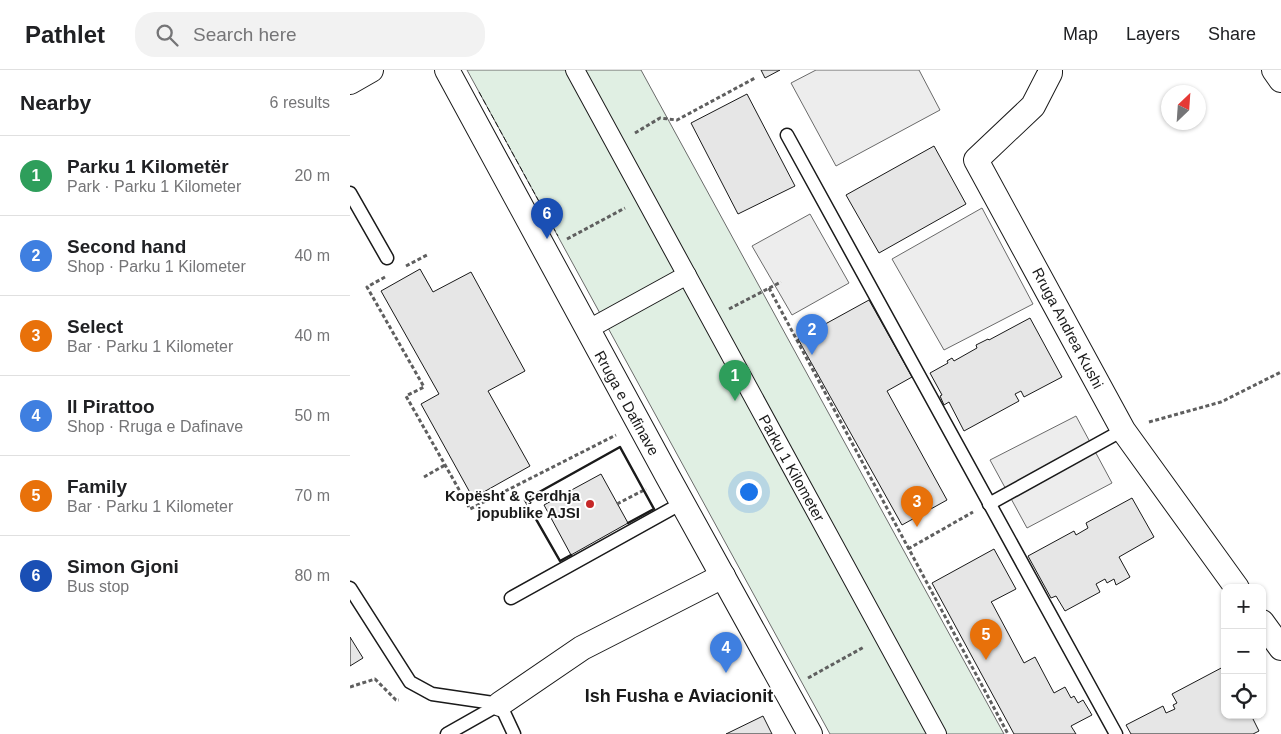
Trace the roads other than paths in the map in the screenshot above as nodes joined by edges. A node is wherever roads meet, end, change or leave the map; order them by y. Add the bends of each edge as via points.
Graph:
1 (371, 70) edge
2 (447, 70) edge
3 (575, 70) edge
4 (1050, 70) edge
5 (1274, 70) edge
6 (1281, 80) edge
7 (350, 82) edge
8 (787, 135) dead end
9 (350, 193) edge
10 (387, 258) dead end
11 (687, 275) junction
12 (587, 330) junction
13 (1123, 430) junction
14 (682, 503) junction
15 (989, 504) junction
16 (723, 576) junction
17 (1234, 584) edge
18 (350, 588) edge
19 (511, 598) dead end
20 (1266, 627) edge
21 (1281, 648) edge
22 (500, 704) junction
23 (447, 734) edge
24 (514, 734) edge
25 (810, 734) edge
26 (937, 734) edge
27 (1116, 734) edge

1 - 7 street
2 - 12 street, Rruga e Dafinave
3 - 11 street, Parku 1 Kilometer
4 - 13 street, Rruga Andrea Kushi via 1033,106 976,160
5 - 6 street
8 - 15 lane
9 - 10 lane
11 - 12 street
11 - 26 street, Parku 1 Kilometer
12 - 14 street, Rruga e Dafinave
13 - 15 lane
13 - 17 street, Rruga Andrea Kushi
14 - 16 street, Rruga e Dafinave
14 - 19 lane
15 - 27 lane
16 - 22 street via 582,648
16 - 25 street, Rruga e Dafinave
18 - 22 lane via 410,682 432,694
20 - 21 street
22 - 23 lane
22 - 24 lane

